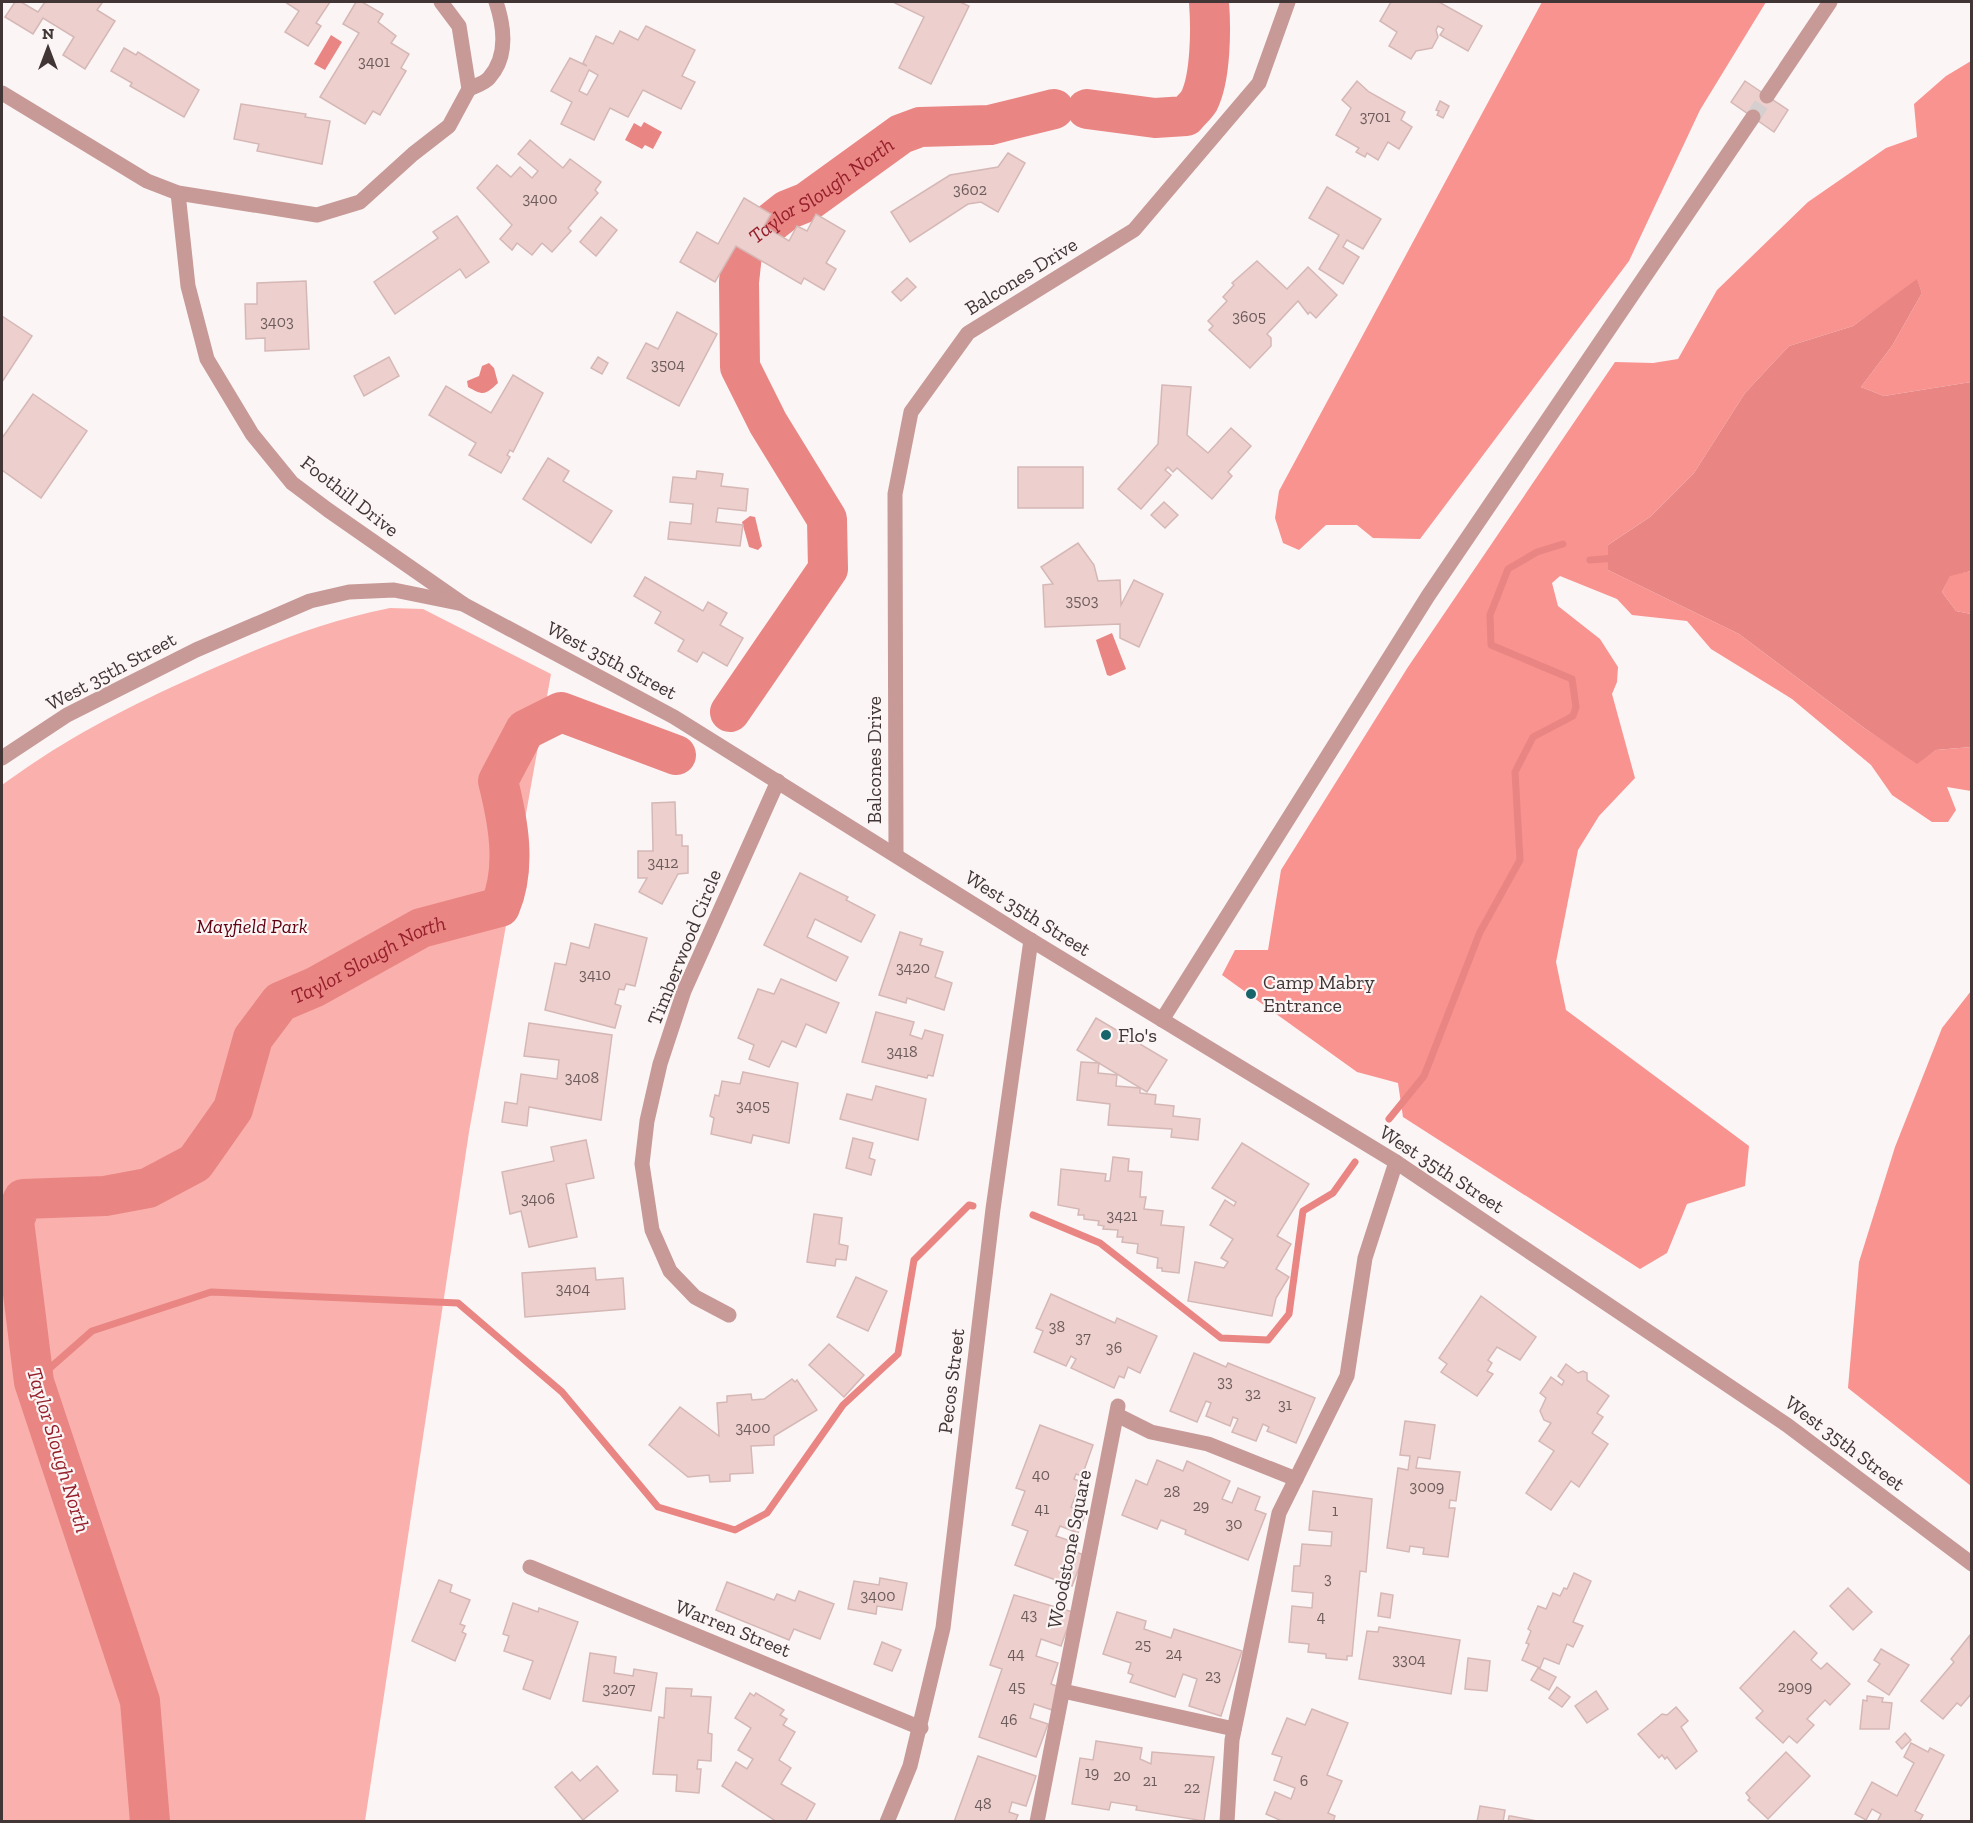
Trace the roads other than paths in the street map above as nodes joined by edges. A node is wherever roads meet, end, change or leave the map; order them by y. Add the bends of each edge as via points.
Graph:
1 (441, 2) edge
2 (496, 2) edge
3 (1288, 2) edge
4 (1830, 2) edge
5 (469, 89) junction
6 (2, 93) edge
7 (1767, 96) tunnel mouth
8 (1753, 117) tunnel mouth
9 (178, 193) junction
10 (464, 604) junction
11 (2, 758) edge
12 (778, 781) junction
13 (896, 854) junction
14 (1031, 940) junction
15 (1162, 1020) junction
16 (1396, 1162) junction
17 (729, 1315) dead end
18 (1296, 1479) junction
19 (1971, 1564) edge
20 (530, 1567) dead end
21 (1063, 1691) junction
22 (921, 1728) junction
23 (1234, 1729) junction
24 (887, 1821) edge
25 (1037, 1821) edge
26 (1227, 1821) edge

1 - 5 street via 459,26
2 - 5 street via 504,24 502,53 489,78
3 - 13 street, Balcones Drive via 1259,83 1134,230 969,333 911,412 895,494
4 - 7 street
5 - 9 street via 449,126 360,202 317,215
6 - 9 street via 147,181
8 - 15 street via 1428,596
9 - 10 street, Foothill Drive via 188,286 207,359 252,434 292,483
10 - 11 street, West 35th Street via 394,590 350,592 310,601 196,650 67,715
10 - 12 street, West 35th Street via 674,717
12 - 13 street, West 35th Street
12 - 17 street, Timberwood Circle via 684,991 646,1121 642,1164 652,1230 670,1271 695,1297
13 - 14 street, West 35th Street
14 - 15 street, West 35th Street
14 - 22 street, Pecos Street via 993,1209 943,1628
15 - 16 street, West 35th Street
16 - 18 street via 1365,1258 1347,1376
16 - 19 street, West 35th Street via 1787,1425
18 - 21 street, Woodstone Square via 1208,1444 1150,1432 1117,1410
18 - 23 street via 1280,1513
20 - 22 street, Warren Street
21 - 23 street
21 - 25 street, Woodstone Square
22 - 24 street, Pecos Street
23 - 26 street

